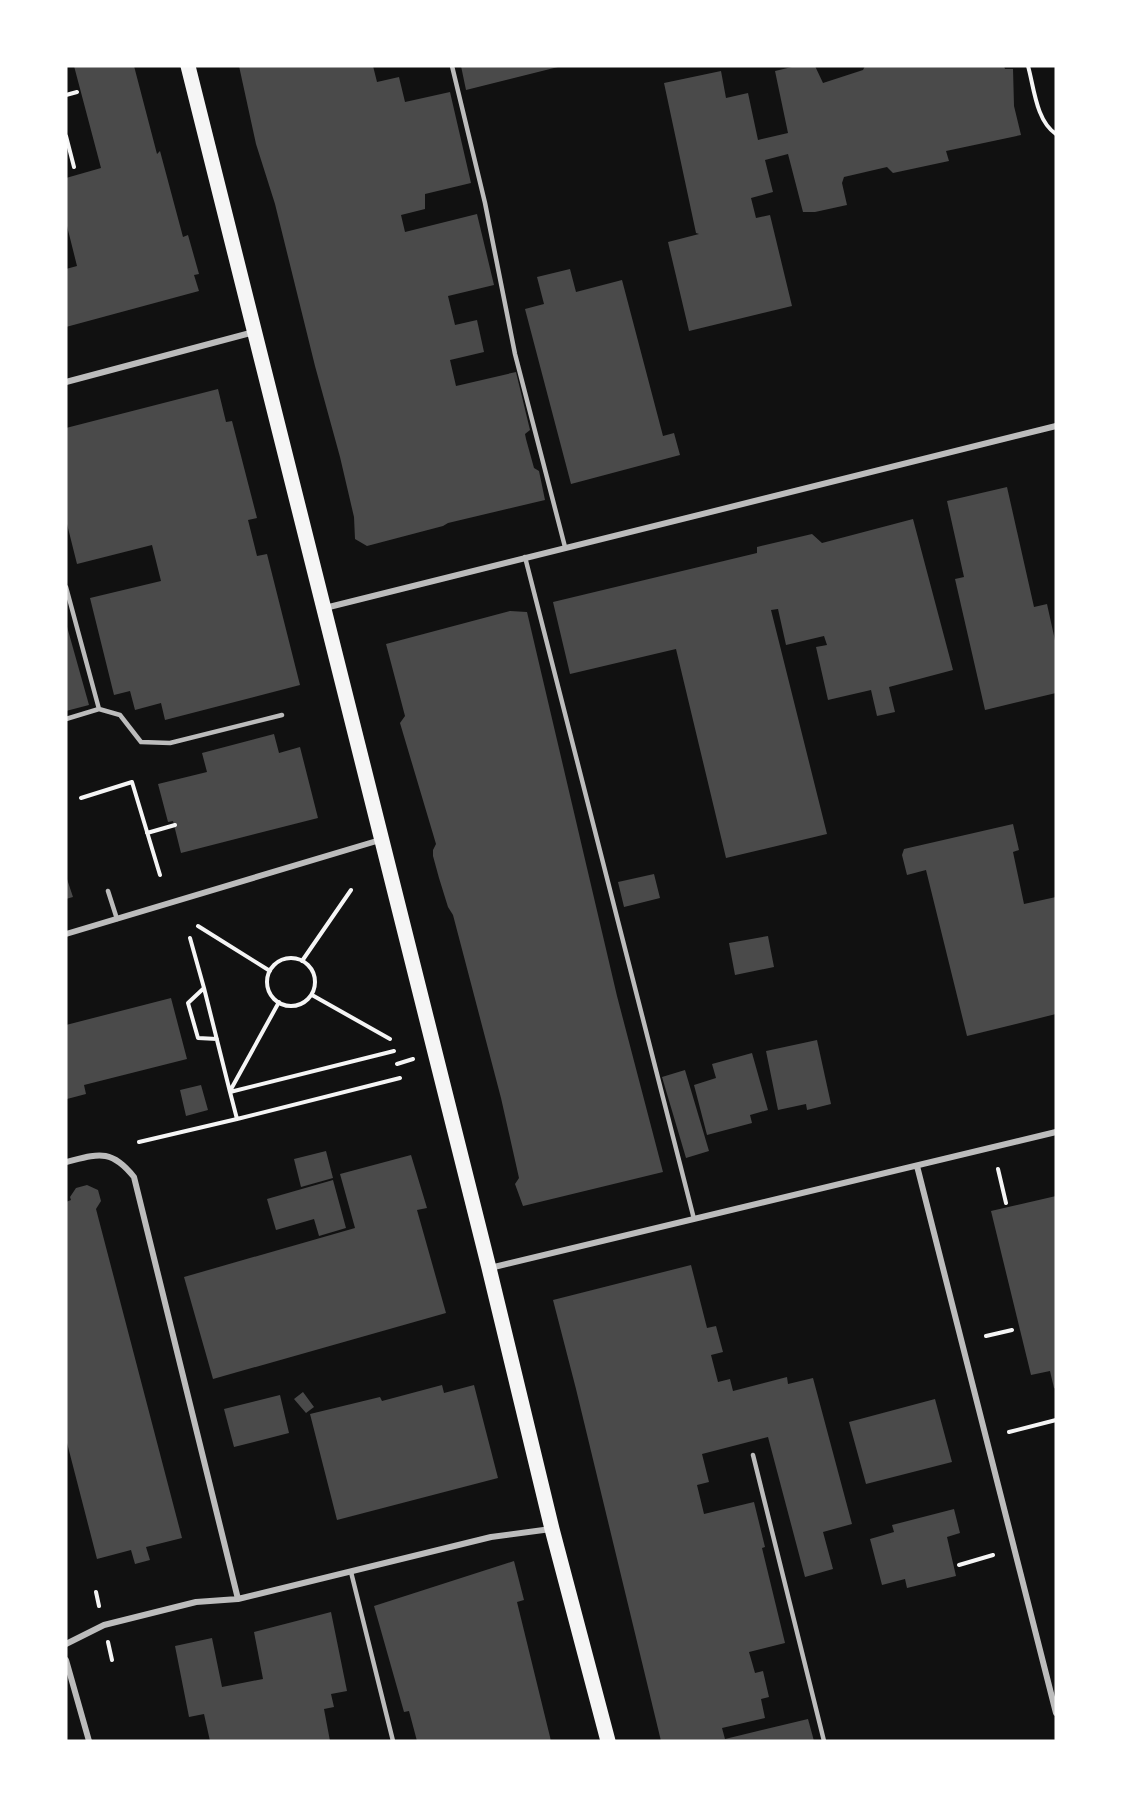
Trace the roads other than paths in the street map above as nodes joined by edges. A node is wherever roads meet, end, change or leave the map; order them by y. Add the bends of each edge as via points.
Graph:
1 (188, 66) edge
2 (452, 66) edge
3 (256, 331) junction
4 (66, 382) edge
5 (1056, 426) edge
6 (565, 547) junction
7 (525, 557) junction
8 (66, 587) edge
9 (325, 608) junction
10 (99, 710) junction
11 (282, 715) dead end
12 (66, 719) edge
13 (381, 840) junction
14 (108, 891) dead end
15 (117, 920) junction
16 (66, 934) edge
17 (1056, 1132) edge
18 (66, 1162) edge
19 (917, 1166) junction
20 (694, 1219) junction
21 (489, 1268) junction
22 (753, 1455) dead end
23 (552, 1529) junction
24 (351, 1572) junction
25 (238, 1599) junction
26 (66, 1644) edge
27 (66, 1660) edge
28 (1056, 1713) edge
29 (89, 1741) edge
30 (393, 1741) edge
31 (608, 1741) edge
32 (824, 1741) edge

1 - 3 main road
2 - 6 lane via 515,354
3 - 4 street
3 - 9 main road
5 - 6 street
6 - 7 street
7 - 9 street
7 - 20 lane
8 - 10 lane
9 - 13 main road
10 - 11 lane via 120,715 141,742 161,743
10 - 12 lane
13 - 15 street
13 - 21 main road
14 - 15 lane
15 - 16 street
17 - 19 street
18 - 25 street via 106,1155 116,1159 134,1177
19 - 20 street
19 - 28 street
20 - 21 street
21 - 23 main road
22 - 32 lane
23 - 24 street via 491,1537
23 - 31 main road
24 - 25 street
24 - 30 lane
25 - 26 street via 196,1602 104,1625
27 - 29 street

